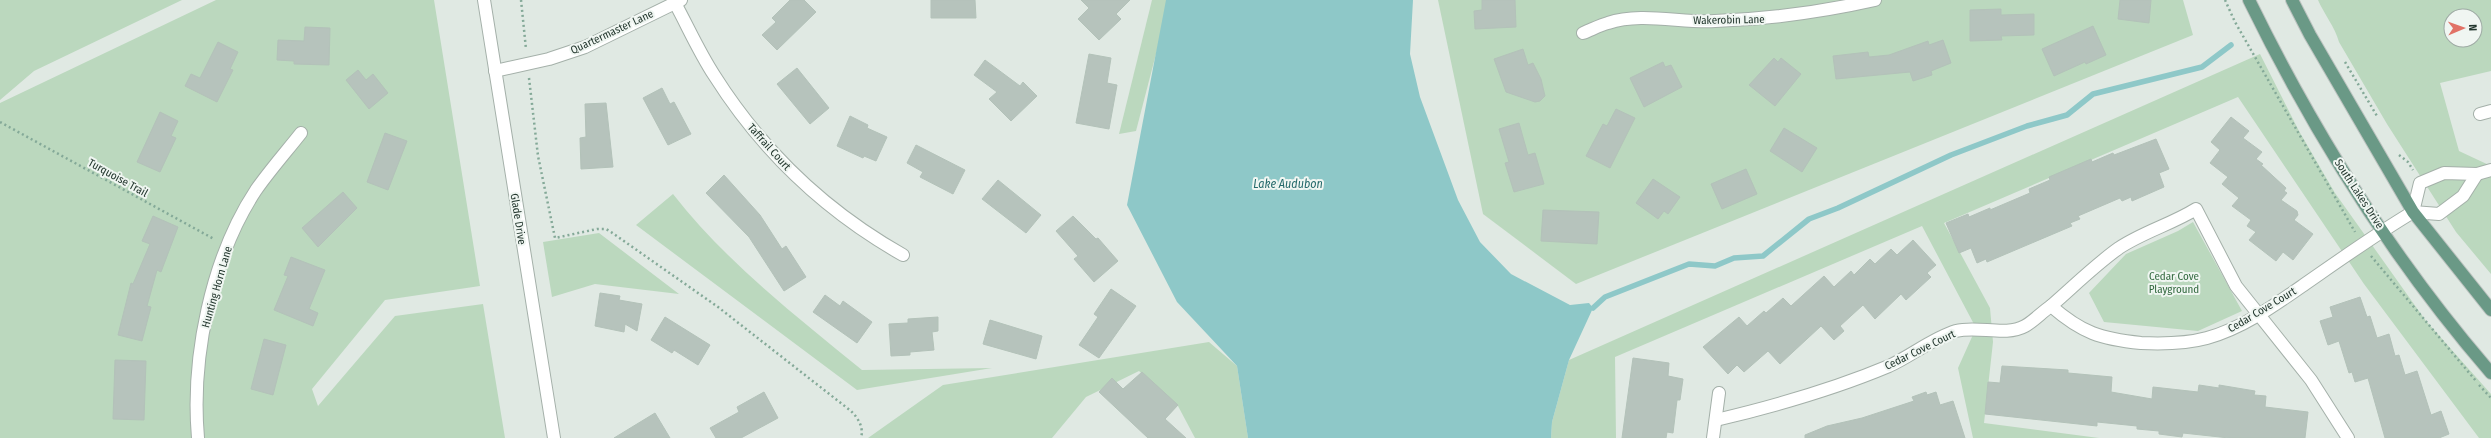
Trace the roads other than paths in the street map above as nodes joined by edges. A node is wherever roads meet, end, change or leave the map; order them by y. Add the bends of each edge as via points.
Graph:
1 (484, 0) edge
2 (1875, 0) edge
3 (2249, 0) edge
4 (2292, 0) edge
5 (678, 2) edge
6 (1583, 33) dead end
7 (494, 71) junction
8 (301, 133) dead end
9 (2491, 170) edge
10 (2477, 174) junction
11 (2414, 212) junction
12 (2383, 230) junction
13 (903, 255) dead end
14 (2051, 306) junction
15 (2491, 310) edge
16 (2259, 314) junction
17 (2491, 373) edge
18 (1719, 393) dead end
19 (1716, 420) junction
20 (198, 438) edge
21 (554, 438) edge
22 (1714, 438) edge
23 (2348, 438) edge

1 - 7 street, Glade Drive
2 - 6 street, Wakerobin Lane via 1828,11 1769,19 1630,19 1609,22
3 - 12 main road, South Lakes Drive via 2303,104
4 - 11 main road
5 - 7 street, Quartermaster Lane via 585,47
5 - 13 street, Taffrail Court via 713,74 740,114 772,153 805,186 840,215
7 - 21 street, Glade Drive
8 - 20 street, Hunting Horn Lane via 256,191 228,247 204,330 198,372
9 - 10 street
10 - 11 street via 2463,196 2439,214
10 - 11 street via 2444,173 2420,183
11 - 12 street, Cedar Cove Court
11 - 15 main road
12 - 16 street, Cedar Cove Court
12 - 17 main road, South Lakes Drive via 2428,294
14 - 16 street, Cedar Cove Court via 2067,320 2089,333 2111,340 2164,344 2206,339 2229,331
14 - 16 street via 2119,248 2179,220 2196,209 2236,286
14 - 19 street, Cedar Cove Court via 2024,327 2010,330 1971,328 1954,332 1891,365 1838,386 1785,404
16 - 23 street via 2311,380
18 - 19 street
19 - 22 street

